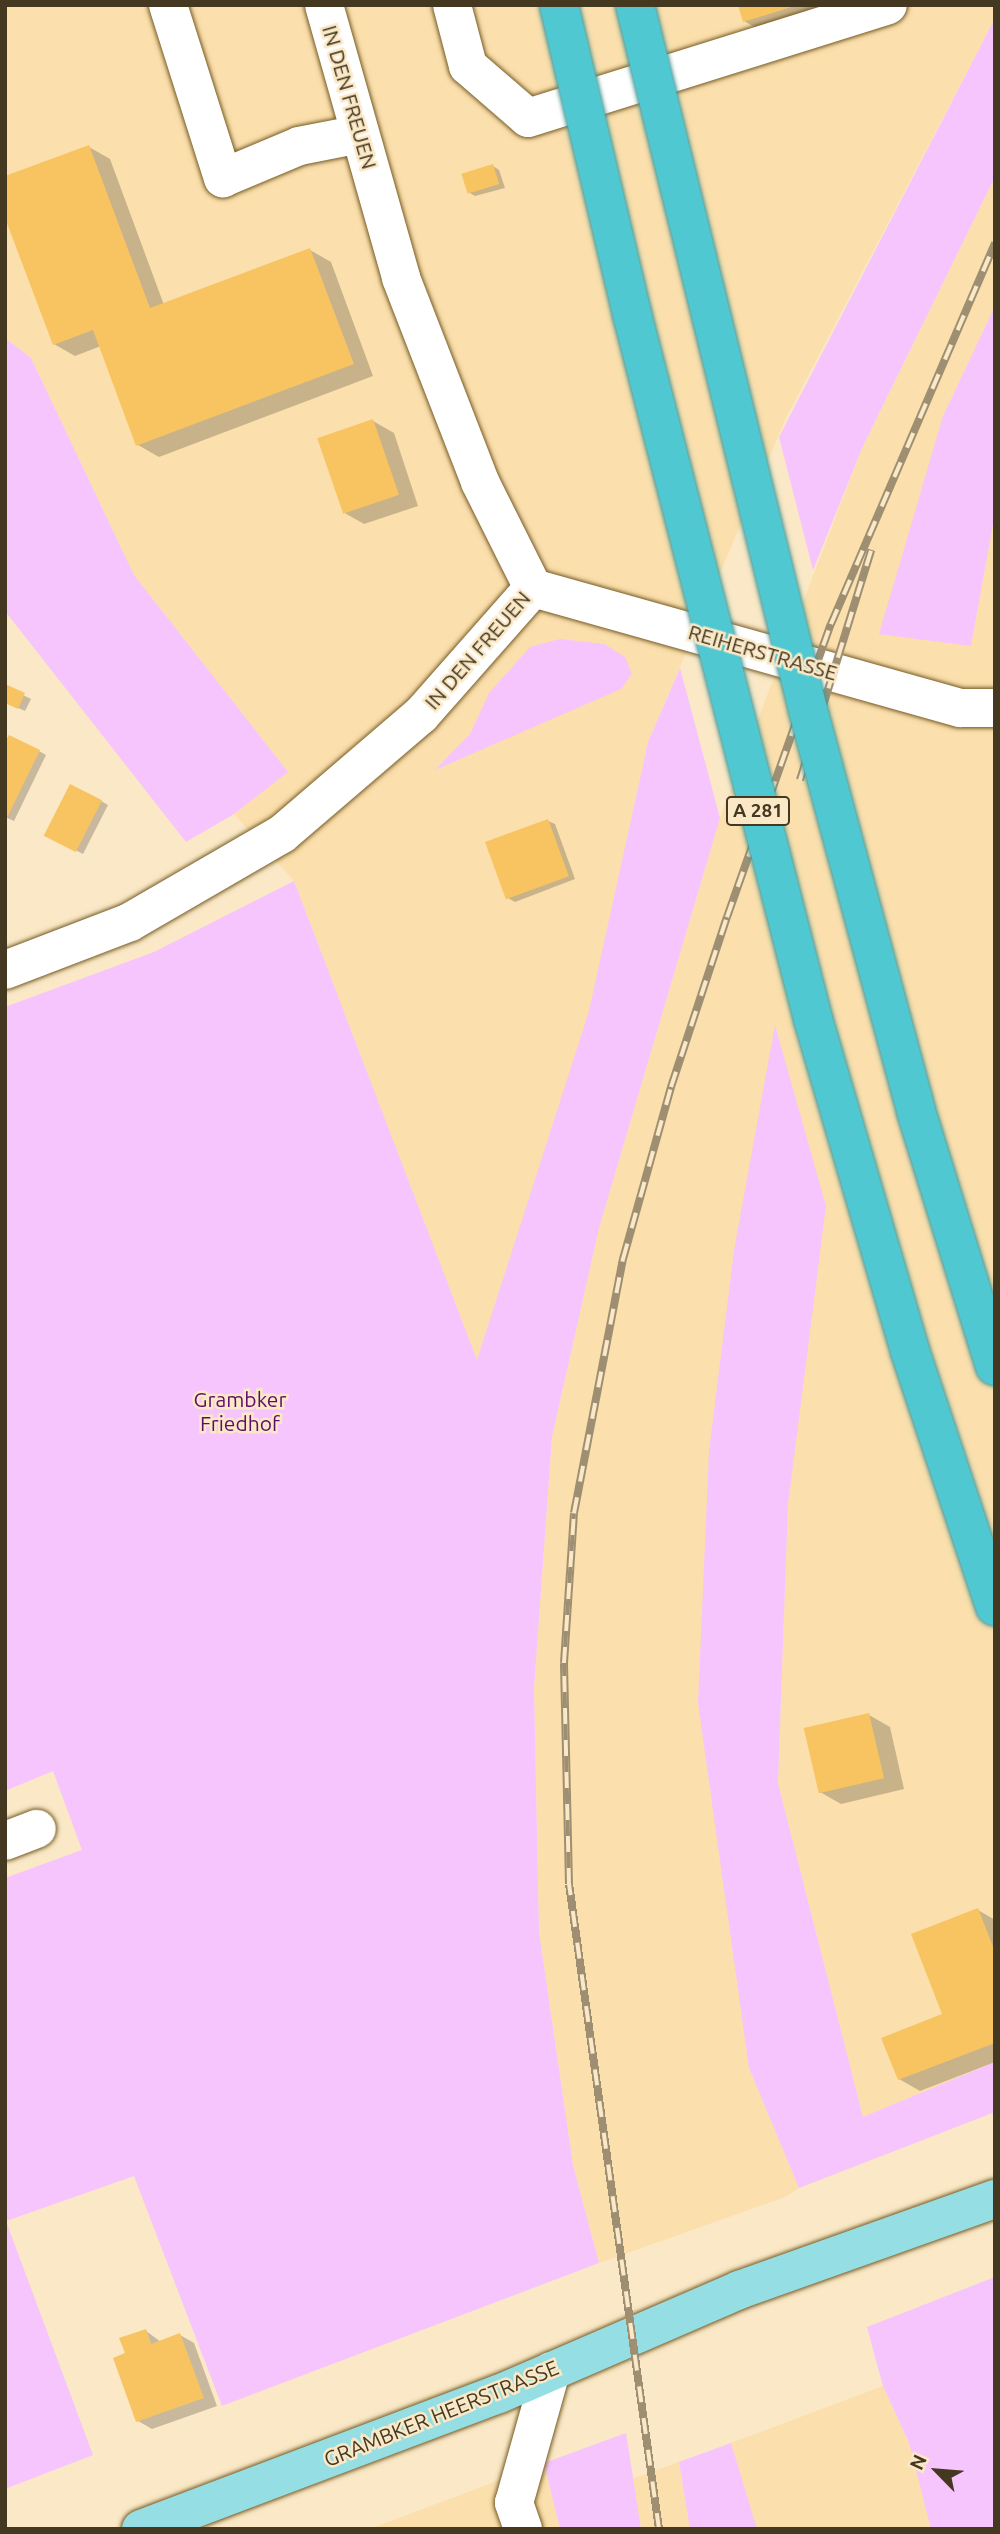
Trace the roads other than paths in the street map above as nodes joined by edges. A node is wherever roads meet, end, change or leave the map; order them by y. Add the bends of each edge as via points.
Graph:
1 (167, 5) edge
2 (324, 5) edge
3 (452, 5) edge
4 (559, 5) edge
5 (635, 5) edge
6 (888, 5) edge
7 (360, 134) junction
8 (533, 588) junction
9 (995, 708) edge
10 (5, 970) edge
11 (995, 1366) edge
12 (995, 1606) edge
13 (995, 2199) edge
14 (551, 2371) junction
15 (141, 2529) edge
16 (523, 2529) edge

1 - 7 street via 223,177 299,146
2 - 7 street, IN DEN FREUEN
3 - 6 street via 468,66 528,118
4 - 12 highway, A 281, bridge via 639,341 813,1019 910,1351
5 - 11 highway, bridge via 808,710 916,1111
7 - 8 street, IN DEN FREUEN via 401,278 480,482
8 - 9 street, REIHERSTRASSE via 960,708
8 - 10 street, IN DEN FREUEN via 421,715 282,834 130,922
13 - 14 main road, GRAMBKER HEERSTRASSE via 738,2290
14 - 15 main road, GRAMBKER HEERSTRASSE
14 - 16 street via 514,2503

